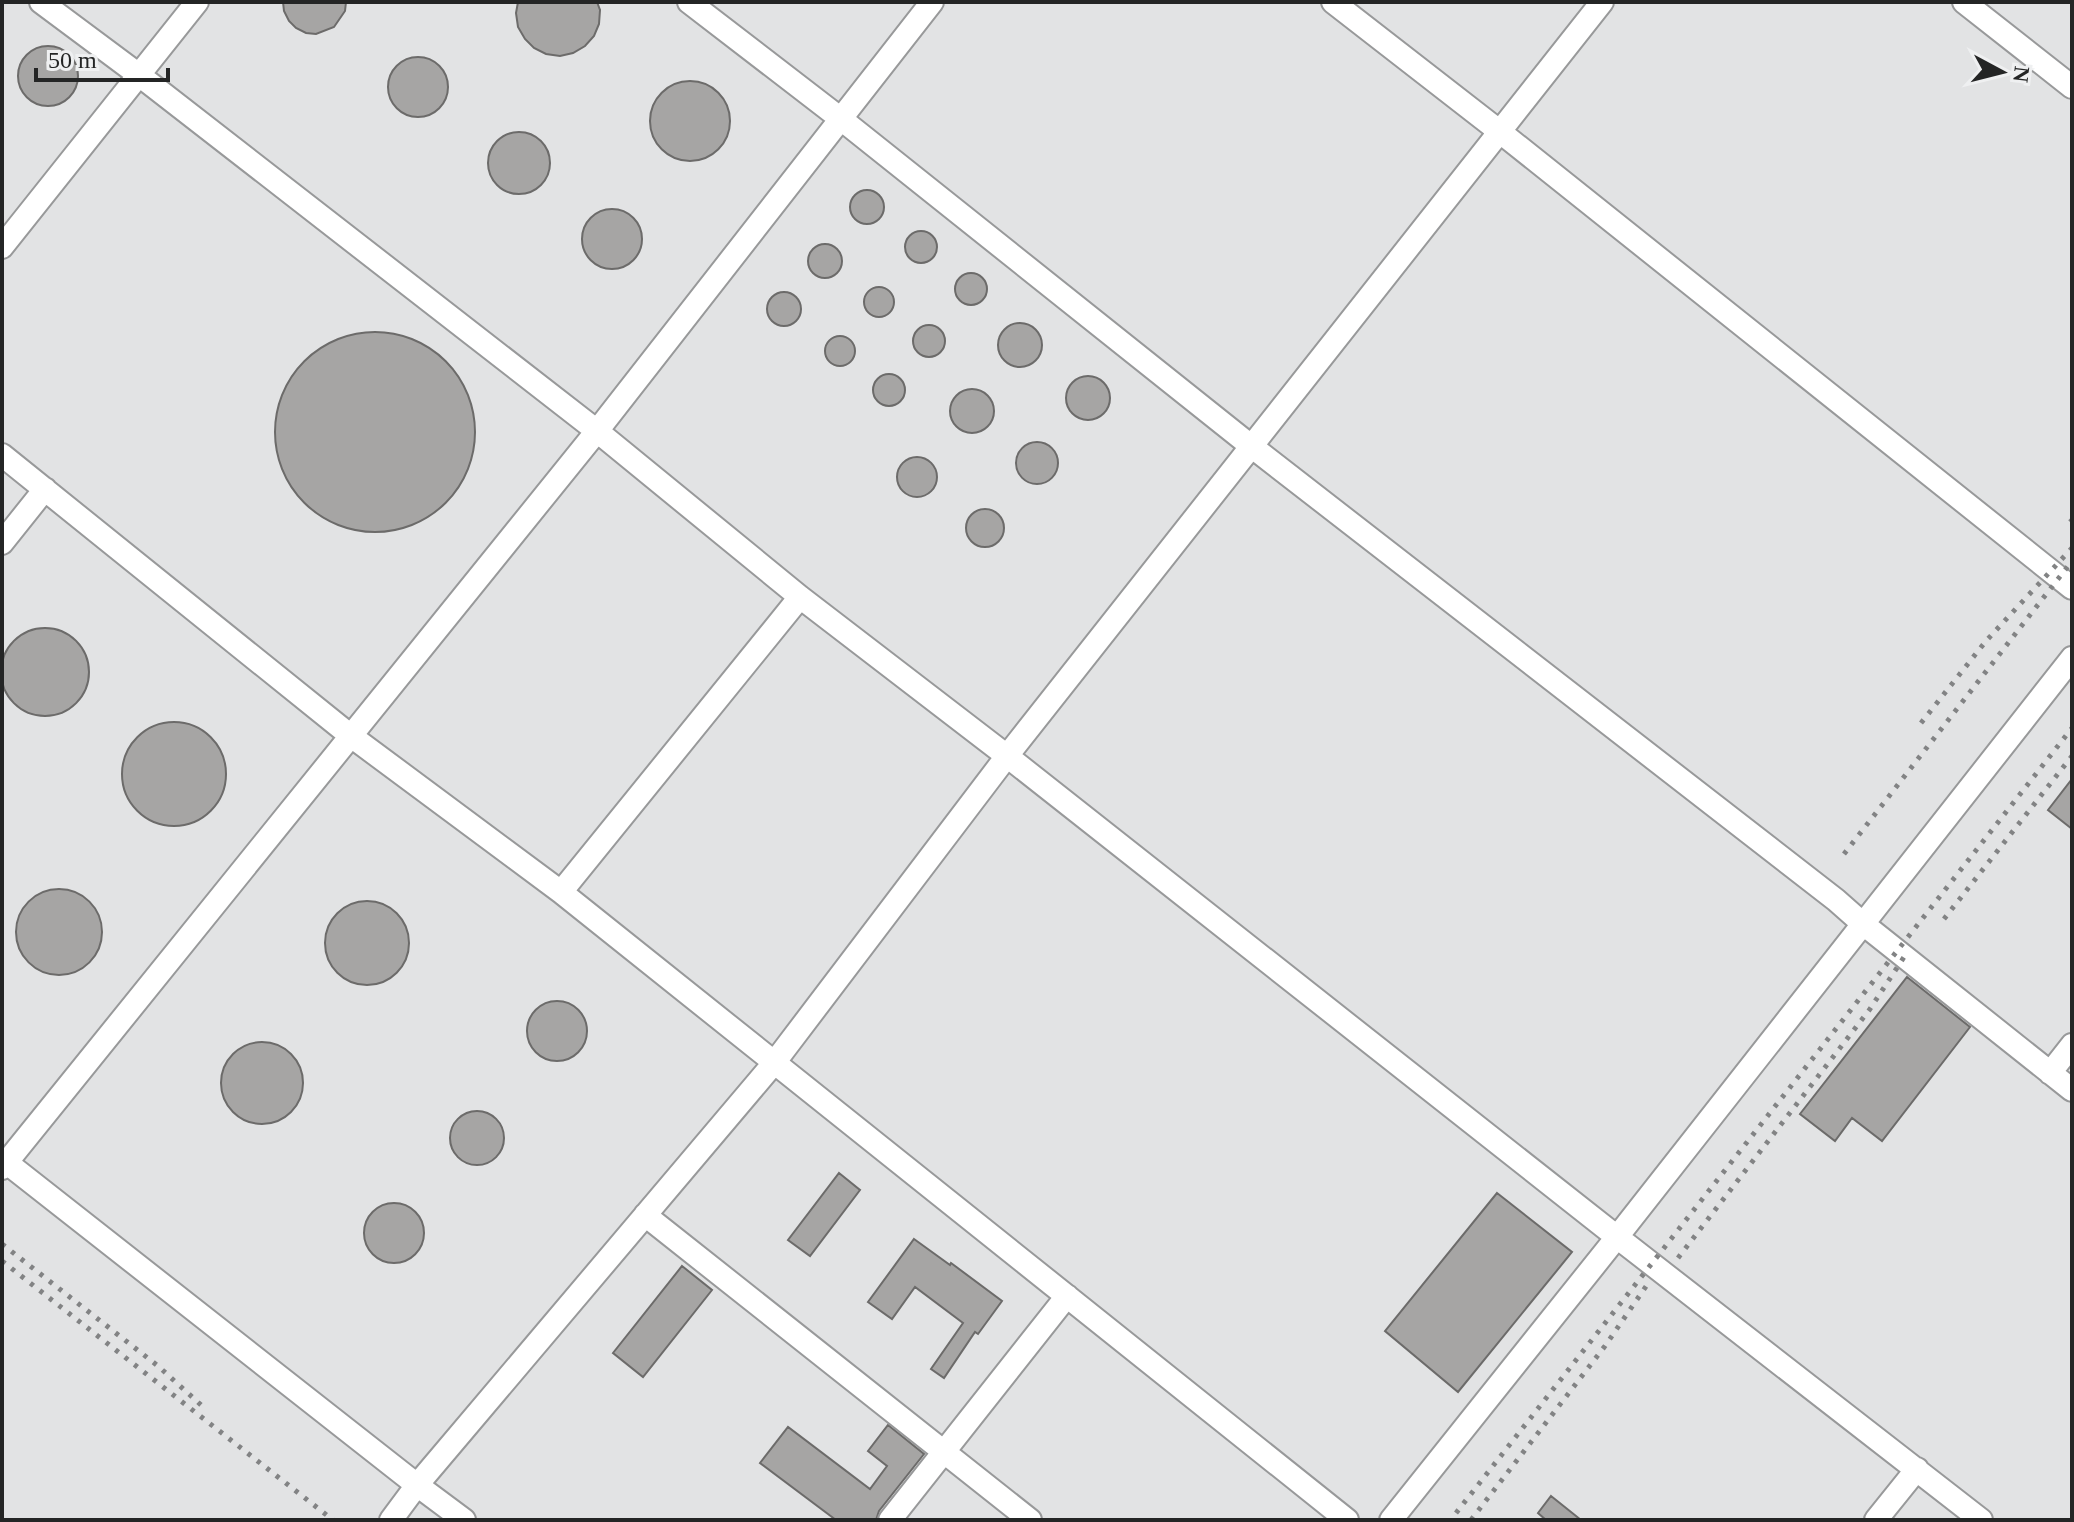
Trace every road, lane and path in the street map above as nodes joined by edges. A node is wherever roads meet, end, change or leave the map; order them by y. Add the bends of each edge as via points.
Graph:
1 (41, 2) edge
2 (197, 2) edge
3 (689, 2) edge
4 (932, 2) edge
5 (1333, 2) edge
6 (1602, 2) edge
7 (1964, 2) edge
8 (139, 75) junction
9 (2072, 87) edge
10 (841, 119) junction
11 (1499, 131) junction
12 (2, 247) edge
13 (597, 431) junction
14 (1251, 446) junction
15 (2, 455) edge
16 (45, 489) junction
17 (2, 543) edge
18 (2072, 588) edge
19 (800, 597) junction
20 (2072, 658) edge
21 (351, 736) junction
22 (1007, 756) junction
23 (561, 892) junction
24 (1862, 923) junction
25 (2072, 1045) edge
26 (774, 1063) junction
27 (2050, 1073) junction
28 (2072, 1090) edge
29 (3, 1163) edge
30 (645, 1215) junction
31 (1617, 1237) junction
32 (1067, 1296) junction
33 (944, 1451) junction
34 (1917, 1469) junction
35 (417, 1485) junction
36 (391, 1520) edge
37 (464, 1520) edge
38 (890, 1520) edge
39 (1030, 1520) edge
40 (1347, 1520) edge
41 (1391, 1520) edge
42 (1876, 1520) edge
43 (1981, 1520) edge

1 - 8 lane
2 - 8 lane
3 - 10 lane
4 - 10 lane
5 - 11 lane
6 - 11 lane
7 - 9 lane
8 - 12 lane
8 - 13 lane
10 - 13 lane
10 - 14 lane
11 - 14 lane
11 - 18 lane
13 - 19 lane
13 - 21 lane
14 - 22 lane
14 - 24 lane
15 - 16 lane
16 - 17 lane
16 - 21 lane
19 - 22 lane
19 - 23 lane
20 - 24 lane
21 - 23 lane
21 - 29 lane
22 - 26 lane
22 - 31 lane
23 - 26 lane
24 - 27 lane
24 - 31 lane
25 - 27 lane
26 - 30 lane
26 - 32 lane
27 - 28 lane
29 - 35 lane
30 - 33 lane
30 - 35 lane
31 - 34 lane
31 - 41 lane
32 - 33 lane
32 - 40 lane
33 - 38 lane
33 - 39 lane
34 - 42 lane
34 - 43 lane
35 - 36 lane
35 - 37 lane

